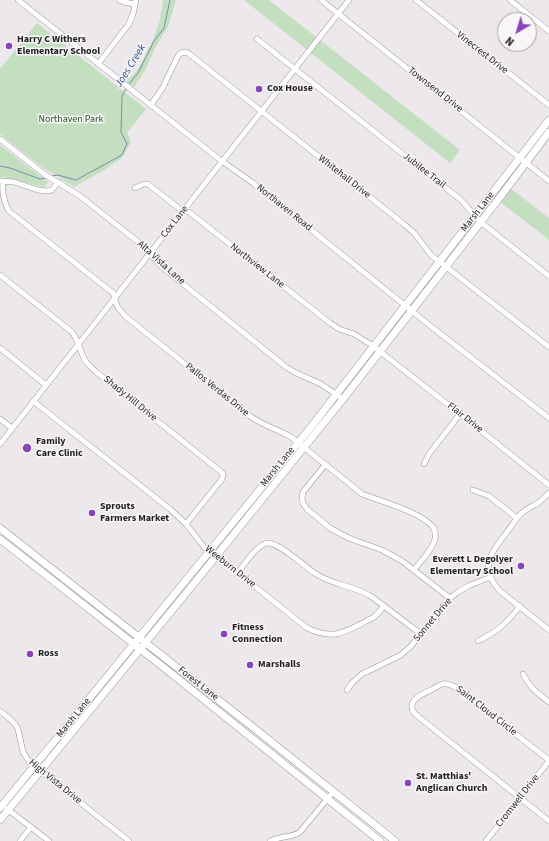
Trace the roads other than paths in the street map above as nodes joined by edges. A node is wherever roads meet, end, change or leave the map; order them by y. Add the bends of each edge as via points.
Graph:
1 (18, 0) edge
2 (120, 0) edge
3 (321, 0) edge
4 (349, 0) edge
5 (416, 0) edge
6 (510, 0) edge
7 (135, 2) edge
8 (338, 14) junction
9 (549, 31) edge
10 (257, 39) dead end
11 (98, 64) junction
12 (295, 69) junction
13 (150, 105) junction
14 (549, 105) edge
15 (262, 111) junction
16 (549, 120) edge
17 (549, 132) edge
18 (0, 139) edge
19 (523, 160) junction
20 (222, 162) junction
21 (1, 181) edge
22 (549, 181) edge
23 (57, 182) junction
24 (135, 188) dead end
25 (184, 210) junction
26 (474, 217) junction
27 (480, 222) junction
28 (150, 254) junction
29 (440, 262) junction
30 (446, 266) junction
31 (0, 275) edge
32 (549, 276) edge
33 (114, 298) junction
34 (405, 306) junction
35 (411, 310) junction
36 (78, 344) junction
37 (374, 346) junction
38 (549, 347) edge
39 (0, 348) edge
40 (380, 352) junction
41 (46, 385) junction
42 (336, 394) junction
43 (343, 399) junction
44 (33, 401) junction
45 (460, 414) junction
46 (549, 418) edge
47 (0, 419) edge
48 (12, 428) junction
49 (0, 444) edge
50 (300, 445) junction
51 (424, 464) dead end
52 (325, 465) junction
53 (549, 485) edge
54 (472, 490) dead end
55 (549, 493) edge
56 (517, 518) junction
57 (186, 524) junction
58 (0, 528) edge
59 (13, 538) junction
60 (0, 539) edge
61 (8, 545) junction
62 (209, 552) junction
63 (216, 556) junction
64 (414, 570) junction
65 (238, 573) junction
66 (491, 577) junction
67 (176, 598) junction
68 (450, 598) junction
69 (89, 599) junction
70 (84, 605) junction
71 (384, 606) junction
72 (520, 606) junction
73 (549, 630) edge
74 (421, 634) junction
75 (142, 640) junction
76 (478, 641) dead end
77 (137, 646) junction
78 (523, 674) dead end
79 (194, 681) junction
80 (188, 688) junction
81 (347, 690) dead end
82 (96, 691) junction
83 (102, 696) junction
84 (549, 702) edge
85 (0, 711) edge
86 (254, 728) junction
87 (248, 735) junction
88 (62, 738) junction
89 (293, 759) junction
90 (549, 760) edge
91 (287, 766) junction
92 (37, 769) junction
93 (333, 792) junction
94 (520, 798) junction
95 (328, 799) junction
96 (3, 806) edge
97 (0, 820) edge
98 (368, 820) junction
99 (549, 821) edge
100 (31, 827) junction
101 (362, 827) junction
102 (20, 841) edge
103 (49, 841) edge
104 (129, 841) edge
105 (270, 841) edge
106 (380, 841) edge
107 (395, 841) edge
108 (486, 841) edge

1 - 11 street, Northaven Road
2 - 7 street
3 - 8 street, Townsend Drive
4 - 8 street, Cox Lane
5 - 14 street, Vinecrest Drive
6 - 9 street
7 - 11 street via 129,24
8 - 12 street, Cox Lane
8 - 19 street, Townsend Drive
10 - 12 street, Jubilee Trail
11 - 13 street, Northaven Road
12 - 15 street, Cox Lane
12 - 26 street, Jubilee Trail via 460,200
13 - 15 street, Whitehall Drive via 162,89 178,56 186,52
13 - 20 street, Northaven Road
15 - 20 street, Cox Lane
15 - 29 street, Whitehall Drive via 410,229
16 - 19 main road, Marsh Lane
17 - 19 main road, Marsh Lane
18 - 23 street, Alta Vista Lane
19 - 22 street, Townsend Drive
19 - 26 main road, Marsh Lane
19 - 27 main road, Marsh Lane
20 - 25 street, Cox Lane
20 - 34 street, Northaven Road via 252,183
21 - 23 street via 14,182 47,192 52,190
21 - 33 street, Pallos Verdas Drive via 4,202 12,214 113,293
23 - 28 street, Alta Vista Lane via 80,196
24 - 25 street, Northview Lane via 148,184
25 - 28 street, Cox Lane
25 - 37 street, Northview Lane via 330,323
26 - 27 street, Jubilee Trail
26 - 29 main road, Marsh Lane
27 - 30 main road, Marsh Lane
27 - 32 street, Jubilee Trail
28 - 33 street, Cox Lane
28 - 42 street, Alta Vista Lane via 162,267 286,367
29 - 30 street, Whitehall Drive
29 - 34 main road, Marsh Lane
30 - 35 main road, Marsh Lane
30 - 38 street, Whitehall Drive
31 - 36 street, Shady Hill Drive via 72,332
33 - 36 street, Cox Lane
33 - 50 street, Pallos Verdas Drive via 125,316 250,416 291,437
34 - 35 street, Northaven Road
34 - 37 main road, Marsh Lane
35 - 40 main road, Marsh Lane
35 - 46 street, Northaven Road
36 - 41 street, Cox Lane
36 - 57 street, Shady Hill Drive via 85,362 223,474 222,479
37 - 40 street, Northview Lane
37 - 42 main road, Marsh Lane
39 - 41 street
40 - 43 main road, Marsh Lane
40 - 45 street, Flair Drive
41 - 44 street, Cox Lane
42 - 43 street, Alta Vista Lane
42 - 50 main road, Marsh Lane
43 - 50 main road, Marsh Lane
44 - 48 street, Cox Lane
44 - 57 street, Weeburn Drive
45 - 51 street
45 - 53 street, Flair Drive
47 - 48 street
48 - 49 street, Cox Lane
50 - 52 street, Pallos Verdas Drive
50 - 62 main road, Marsh Lane
50 - 63 main road, Marsh Lane
52 - 64 street, Pallos Verdas Drive via 362,494 409,511 433,528 433,546
52 - 64 street via 303,492 303,503 307,509 330,528 382,550
54 - 56 street via 489,496
55 - 56 street
56 - 66 street via 491,552 488,563
57 - 62 street, Weeburn Drive
58 - 59 main road, Forest Lane
59 - 61 main road
59 - 69 main road, Forest Lane
60 - 61 main road, Forest Lane
61 - 70 main road, Forest Lane
62 - 63 street, Weeburn Drive
62 - 67 main road, Marsh Lane
63 - 65 street, Weeburn Drive
63 - 67 main road, Marsh Lane
64 - 68 street
65 - 71 street, Weeburn Drive via 306,628 319,633 338,634 374,617
65 - 71 street via 259,546 271,543 316,574 365,592
66 - 68 street, Sonnet Drive via 468,586
66 - 72 street via 500,590
67 - 75 main road, Marsh Lane
68 - 74 street, Sonnet Drive
69 - 70 main road
69 - 75 main road, Forest Lane
70 - 77 main road, Forest Lane
71 - 74 street
72 - 73 street
72 - 76 street via 501,628
74 - 81 street, Sonnet Drive via 401,654 362,674
75 - 77 main road, Marsh Lane
75 - 79 main road, Forest Lane
77 - 80 main road, Forest Lane
77 - 82 main road, Marsh Lane
77 - 83 main road, Marsh Lane
78 - 84 street via 533,690
79 - 80 main road
79 - 86 main road, Forest Lane
80 - 87 main road, Forest Lane
82 - 83 main road
82 - 88 main road, Marsh Lane
83 - 88 main road, Marsh Lane
85 - 92 street, High Vista Drive via 15,724 20,734 23,752
86 - 87 main road
86 - 89 main road, Forest Lane
87 - 91 main road, Forest Lane
88 - 92 main road, Marsh Lane
89 - 91 main road
89 - 93 main road, Forest Lane
90 - 94 street, Cromwell Drive
90 - 94 street, Saint Cloud Circle via 455,686 442,684 415,698 412,710 415,714
91 - 95 main road, Forest Lane
92 - 96 main road, Marsh Lane
92 - 104 street, High Vista Drive
93 - 95 street
93 - 98 main road, Forest Lane
94 - 99 street, Saint Cloud Circle
94 - 108 street, Cromwell Drive
95 - 101 main road, Forest Lane
95 - 105 street via 296,835
96 - 97 main road, Marsh Lane
96 - 100 street
98 - 101 main road
98 - 107 main road, Forest Lane
100 - 102 street
100 - 103 street
101 - 106 main road, Forest Lane

